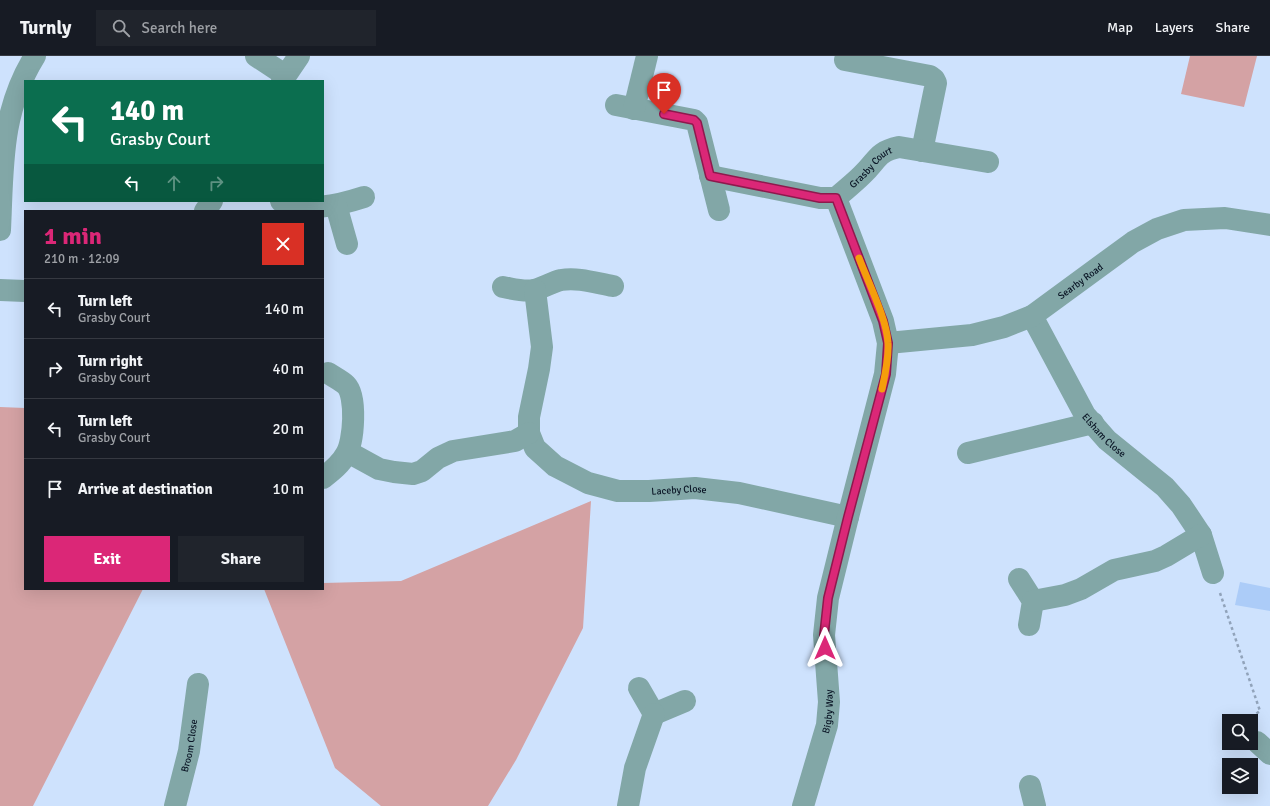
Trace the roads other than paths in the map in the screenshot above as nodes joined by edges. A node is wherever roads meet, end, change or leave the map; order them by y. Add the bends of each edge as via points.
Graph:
1 (35, 56) edge
2 (256, 56) edge
3 (299, 56) edge
4 (647, 56) edge
5 (845, 60) dead end
6 (283, 78) edge
7 (922, 151) junction
8 (988, 162) dead end
9 (710, 176) junction
10 (364, 197) dead end
11 (836, 198) junction
12 (284, 202) edge
13 (336, 205) junction
14 (719, 210) dead end
15 (1270, 225) edge
16 (0, 230) edge
17 (347, 244) dead end
18 (613, 286) dead end
19 (504, 287) dead end
20 (0, 290) edge
21 (535, 290) junction
22 (24, 291) edge
23 (1032, 316) junction
24 (888, 343) junction
25 (328, 373) dead end
26 (1093, 423) junction
27 (529, 434) junction
28 (348, 452) junction
29 (968, 453) dead end
30 (324, 477) edge
31 (848, 517) junction
32 (1201, 535) junction
33 (1213, 573) road end
34 (1019, 579) dead end
35 (1033, 602) junction
36 (1029, 625) dead end
37 (198, 684) dead end
38 (639, 688) dead end
39 (685, 701) dead end
40 (654, 714) junction
41 (174, 806) edge
42 (628, 806) edge
43 (802, 806) edge

1 - 16 street via 22,79 10,114 4,144
2 - 6 street
3 - 6 street
4 - 9 street via 625,107 694,120 697,123
5 - 7 street via 930,76 934,79 936,83
7 - 8 street, Grasby Court
7 - 11 street, Grasby Court via 899,147 887,150
9 - 11 street via 820,198
9 - 14 street
10 - 13 street
11 - 24 street, Bigby Way via 883,321
12 - 13 street via 318,208
13 - 17 street
15 - 23 street, Searby Road via 1225,218 1184,220 1157,229 1133,242
18 - 21 street via 572,279 560,280
19 - 21 street
20 - 22 street
21 - 27 street via 542,347 529,417
23 - 24 street, Searby Road via 1004,327 972,335
23 - 26 street, Elsham Close via 1085,414
24 - 31 street, Bigby Way via 886,374
25 - 28 street via 347,386 352,395 351,438
26 - 29 street
26 - 32 street, Elsham Close via 1107,440 1165,487
27 - 28 street via 515,442 453,451 413,474 379,469
27 - 31 street, Laceby Close via 535,448 555,466 588,482 618,491 695,488 739,493
28 - 30 street via 340,464
31 - 43 street, Bigby Way via 827,605 824,635 829,702 827,725
32 - 33 street, Elsham Close
32 - 35 street via 1155,561 1114,570 1081,589
34 - 35 street
35 - 36 street
37 - 41 street, Broom Close via 189,751
38 - 40 street
39 - 40 street
40 - 42 street via 635,768

